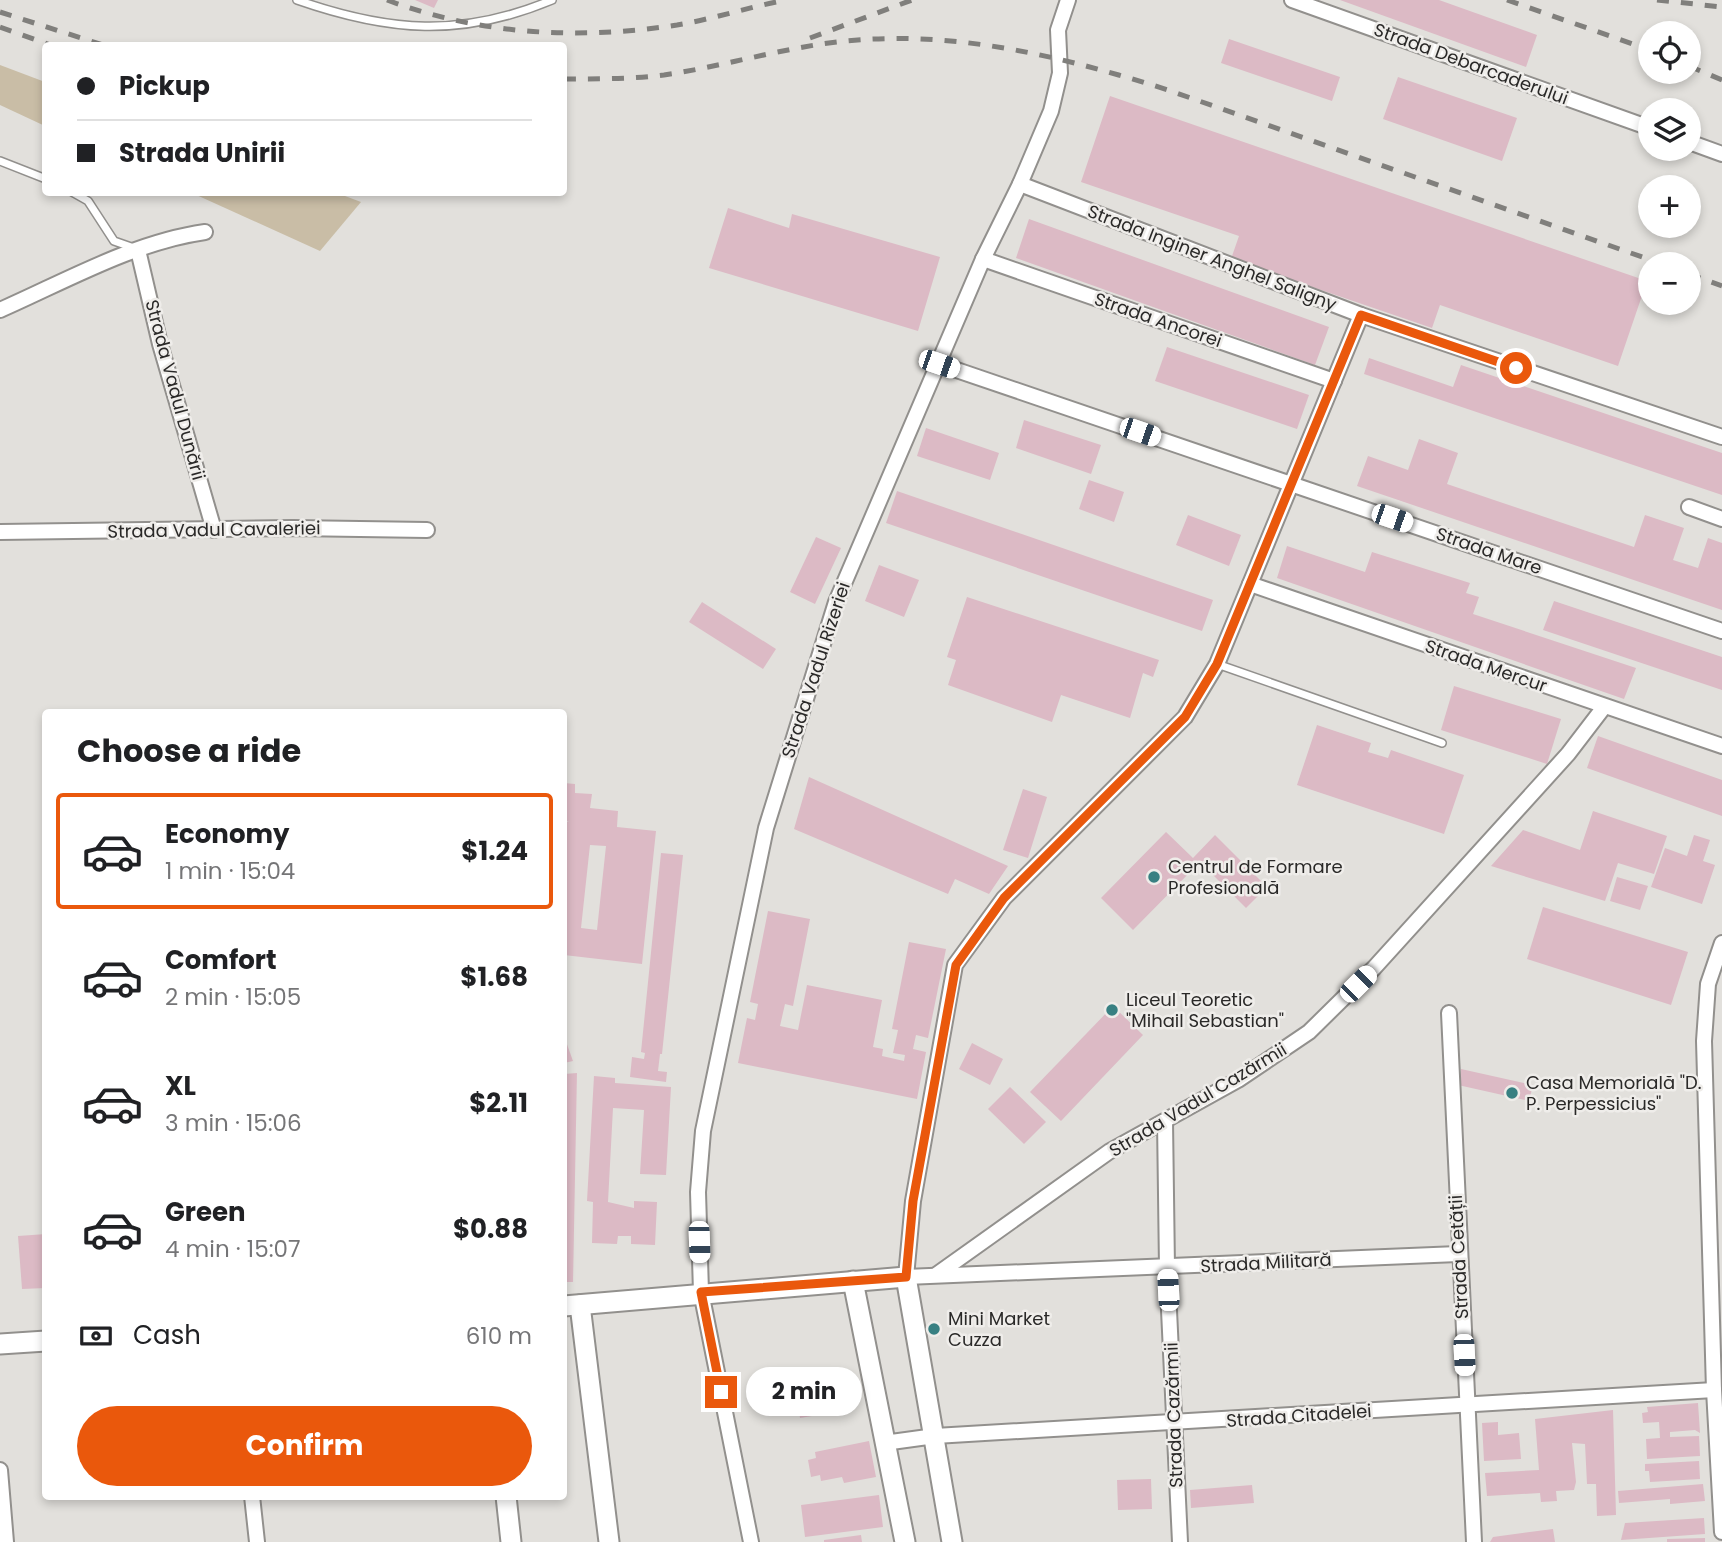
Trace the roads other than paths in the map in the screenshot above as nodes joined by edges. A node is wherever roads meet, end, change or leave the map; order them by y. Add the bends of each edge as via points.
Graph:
1 (297, 0) edge
2 (552, 0) edge
3 (1068, 0) edge
4 (1292, 0) edge
5 (1638, 124) edge
6 (1701, 146) edge
7 (1722, 154) edge
8 (0, 161) edge
9 (42, 177) edge
10 (1020, 184) junction
11 (79, 196) edge
12 (205, 232) dead end
13 (138, 250) junction
14 (983, 259) junction
15 (0, 310) edge
16 (1361, 315) junction
17 (939, 364) junction
18 (1334, 381) junction
19 (1722, 437) edge
20 (1291, 484) junction
21 (1689, 508) dead end
22 (1722, 519) edge
23 (214, 530) junction
24 (427, 530) dead end
25 (0, 532) edge
26 (1250, 584) junction
27 (1722, 631) edge
28 (1217, 664) junction
29 (1604, 707) junction
30 (1442, 743) dead end
31 (1722, 746) edge
32 (1722, 943) edge
33 (1450, 1013) dead end
34 (1165, 1121) junction
35 (1458, 1254) junction
36 (1167, 1268) junction
37 (934, 1276) junction
38 (906, 1277) junction
39 (853, 1281) junction
40 (701, 1292) junction
41 (572, 1305) edge
42 (42, 1341) edge
43 (0, 1344) edge
44 (1714, 1390) junction
45 (1467, 1405) junction
46 (1173, 1424) junction
47 (935, 1436) junction
48 (884, 1443) junction
49 (0, 1470) edge
50 (252, 1500) edge
51 (506, 1500) edge
52 (1722, 1532) edge
53 (6, 1542) edge
54 (257, 1542) edge
55 (511, 1542) edge
56 (609, 1542) edge
57 (751, 1542) edge
58 (905, 1542) edge
59 (952, 1542) edge
60 (1180, 1542) edge
61 (1474, 1542) edge

1 - 2 lane via 385,24 447,28 507,18
3 - 10 street, Strada Vadul Rizeriei via 1058,30 1058,89
4 - 5 street, Strada Debarcaderului
6 - 7 street
8 - 9 lane
10 - 14 street, Strada Vadul Rizeriei
10 - 16 street, Strada Inginer Anghel Saligny
11 - 13 lane via 88,201 114,241
12 - 13 street
13 - 15 street
13 - 23 street, Strada Vadul Dunării
14 - 17 street, Strada Vadul Rizeriei
14 - 18 street, Strada Ancorei
16 - 18 street
16 - 19 street, Strada Inginer Anghel Saligny
17 - 20 street, Strada Mare
17 - 40 street, Strada Vadul Rizeriei via 836,602 766,828 703,1131 698,1192
18 - 20 street
20 - 26 street
20 - 27 street, Strada Mare
21 - 22 street
23 - 24 street, Strada Vadul Cavaleriei
23 - 25 street, Strada Vadul Cavaleriei
26 - 28 street
26 - 29 street, Strada Mercur
28 - 30 lane
28 - 38 street via 1185,717 1004,898 956,965 913,1201
29 - 31 street, Strada Mercur
29 - 34 street, Strada Vadul Cazărmii via 1568,754 1383,958 1309,1032 1238,1080
32 - 44 street via 1708,984 1704,1041
33 - 35 street, Strada Cetății
34 - 36 street, Strada Cazărmii
34 - 37 street, Strada Vadul Cazărmii via 1110,1151
35 - 36 street, Strada Militară
35 - 45 street, Strada Cetății
36 - 37 street, Strada Militară
36 - 46 street, Strada Cazărmii
37 - 38 street, Strada Militară
38 - 39 main road
38 - 47 main road
39 - 40 main road
39 - 48 main road
40 - 41 main road
40 - 57 street, Strada Vadul Rizeriei
41 - 56 main road
42 - 43 main road
44 - 45 street, Strada Citadelei
44 - 52 street
45 - 46 street, Strada Citadelei
45 - 61 street, Strada Cetății
46 - 47 street, Strada Citadelei
46 - 60 street, Strada Cazărmii
47 - 48 street, Strada Citadelei
47 - 59 main road
48 - 58 main road
49 - 53 street
50 - 54 street
51 - 55 main road

